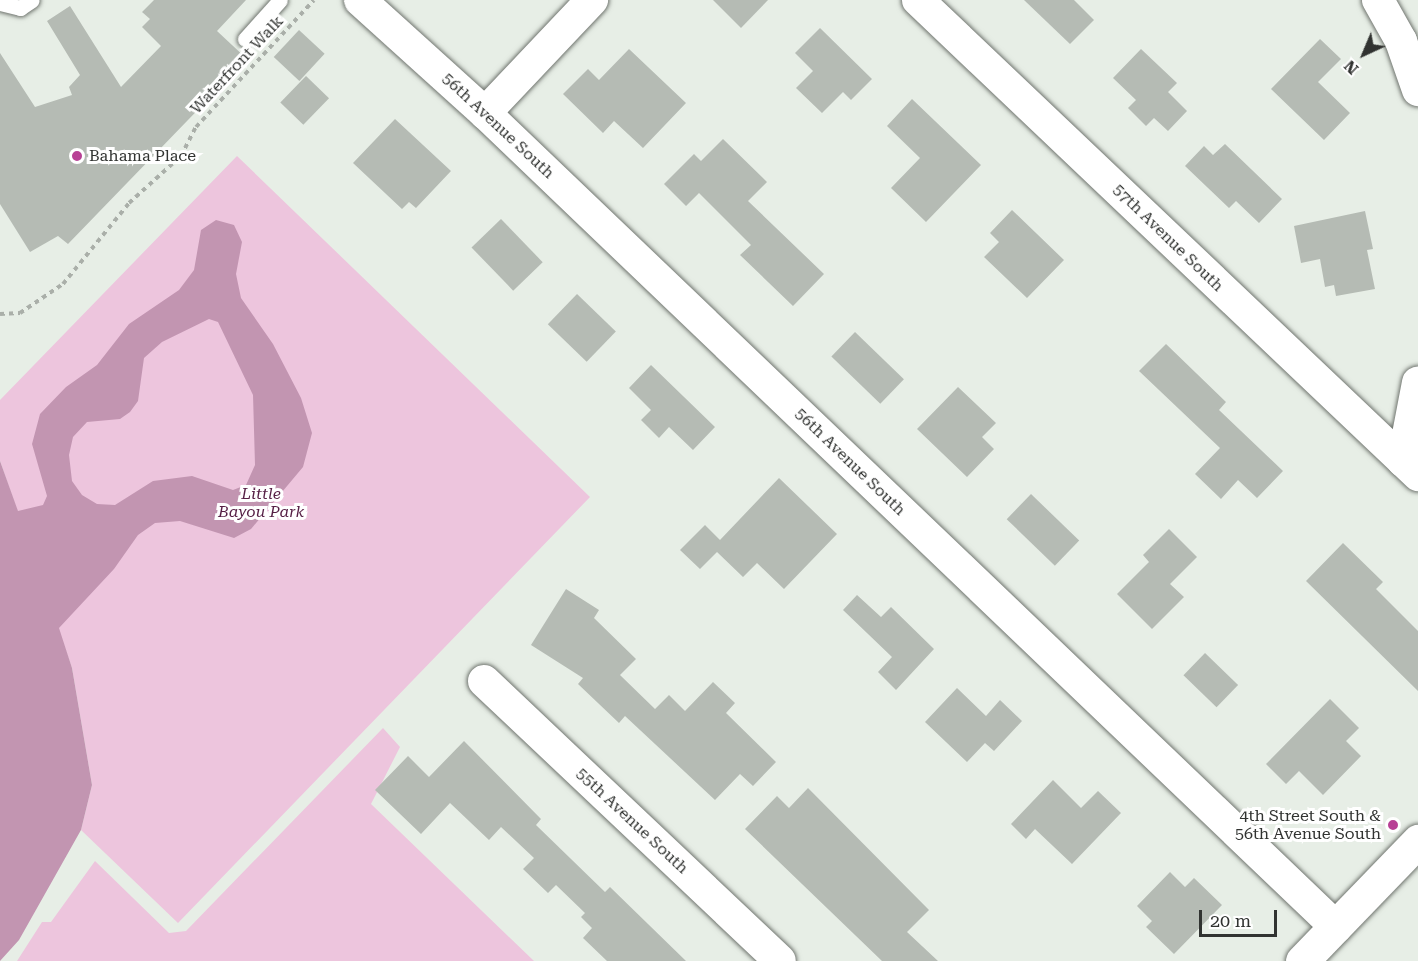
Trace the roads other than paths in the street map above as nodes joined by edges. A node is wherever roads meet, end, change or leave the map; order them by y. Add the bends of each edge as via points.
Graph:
1 (32, 0) edge
2 (280, 0) edge
3 (360, 0) edge
4 (592, 0) edge
5 (918, 0) edge
6 (1378, 0) edge
7 (0, 3) edge
8 (245, 39) dead end
9 (1418, 90) edge
10 (485, 113) junction
11 (1418, 382) edge
12 (1411, 468) edge
13 (484, 681) dead end
14 (1418, 841) edge
15 (1336, 927) junction
16 (780, 961) edge
17 (1302, 961) edge

1 - 7 lane via 20,8
2 - 8 lane
3 - 10 street, 56th Avenue South
4 - 10 street
5 - 12 street, 57th Avenue South
6 - 9 street via 1401,42
10 - 15 street, 56th Avenue South
11 - 12 street
13 - 16 street, 55th Avenue South
14 - 15 street
15 - 17 street

